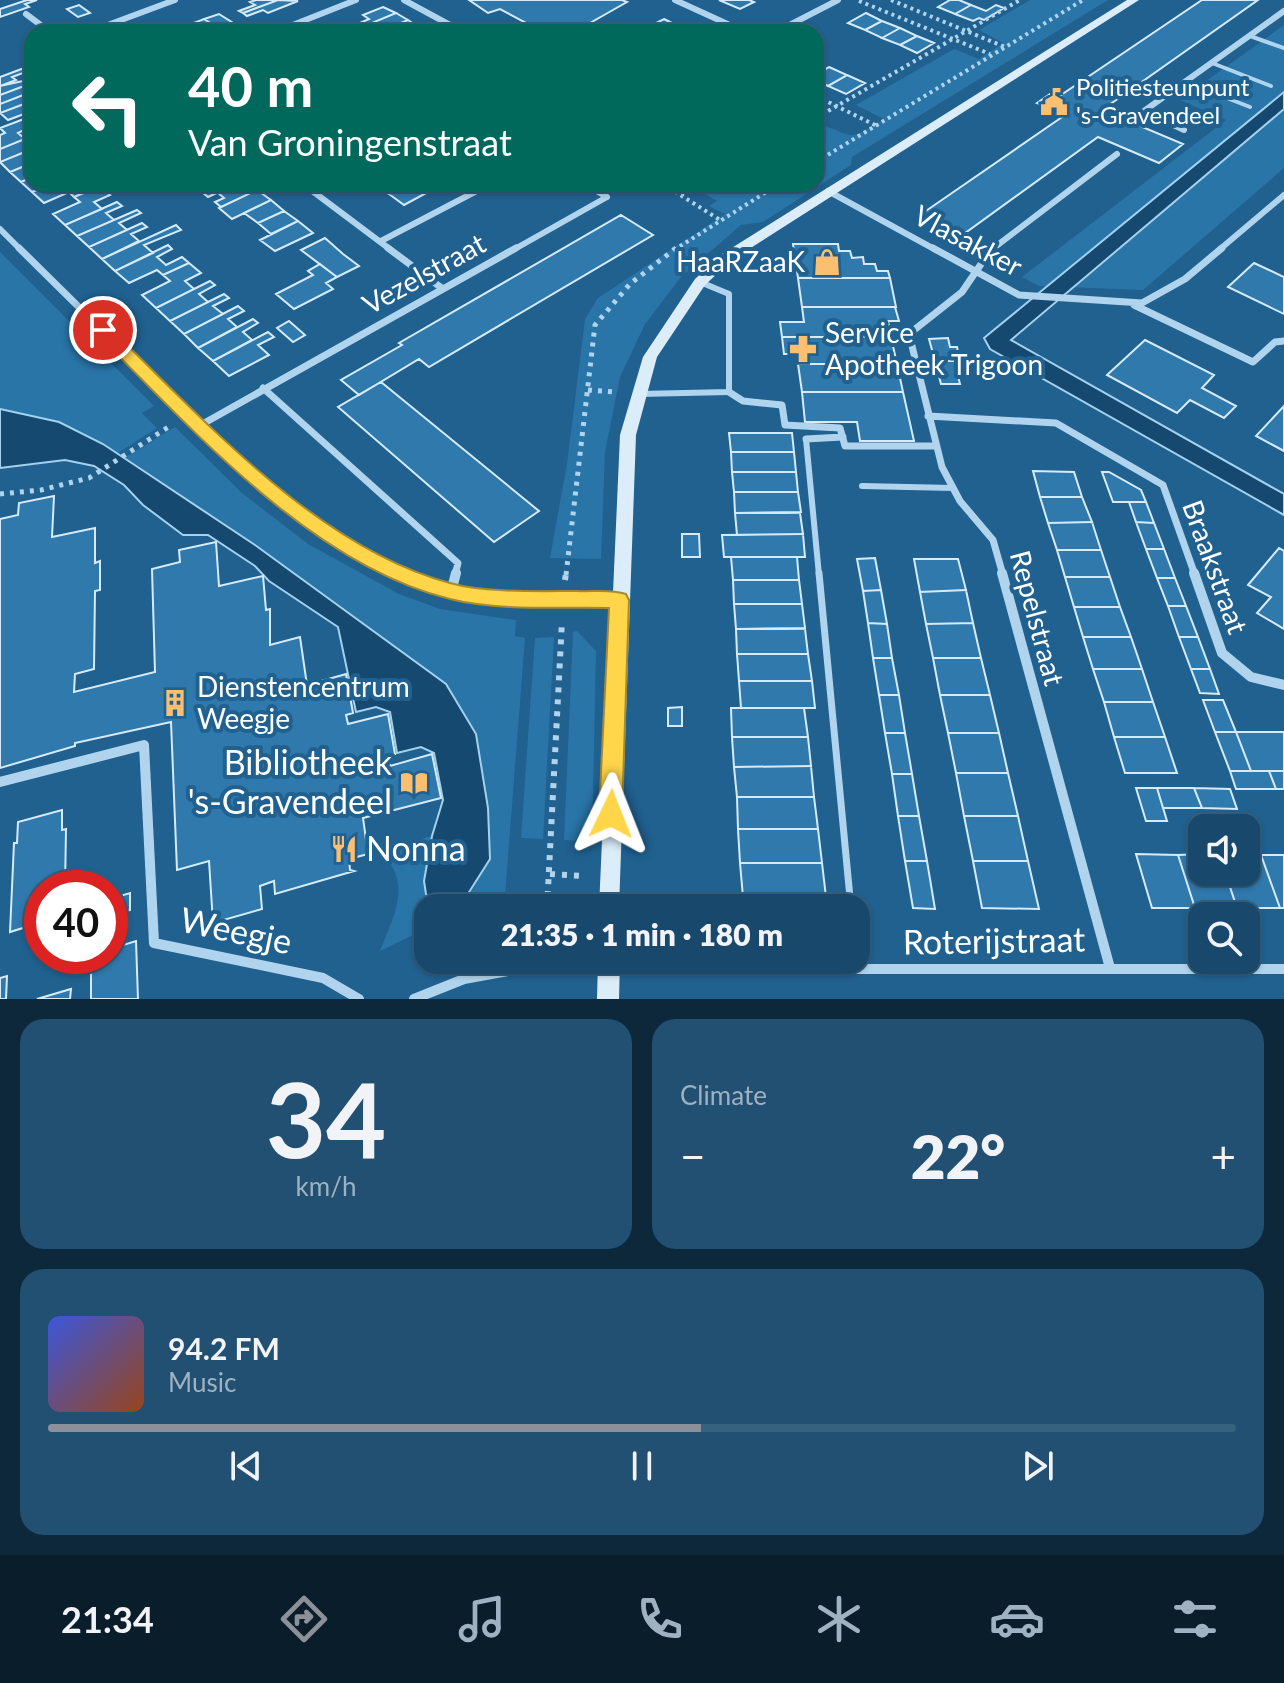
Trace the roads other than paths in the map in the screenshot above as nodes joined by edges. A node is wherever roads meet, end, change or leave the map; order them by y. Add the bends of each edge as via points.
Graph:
1 (175, 0) edge
2 (356, 0) edge
3 (404, 0) edge
4 (675, 0) edge
5 (838, 0) edge
6 (1134, 0) edge
7 (1284, 11) edge
8 (26, 14) dead end
9 (39, 24) edge
10 (110, 24) edge
11 (295, 24) edge
12 (448, 24) edge
13 (728, 24) edge
14 (792, 24) edge
15 (1250, 36) junction
16 (1284, 48) edge
17 (1212, 63) junction
18 (1186, 82) junction
19 (1271, 86) dead end
20 (1250, 107) dead end
21 (1184, 130) dead end
22 (1117, 154) dead end
23 (828, 191) junction
24 (314, 192) edge
25 (473, 192) edge
26 (598, 192) edge
27 (1284, 195) edge
28 (0, 229) edge
29 (381, 241) junction
30 (975, 271) junction
31 (700, 282) junction
32 (443, 289) junction
33 (1129, 302) junction
34 (1284, 341) edge
35 (263, 388) junction
36 (729, 392) junction
37 (639, 394) junction
38 (928, 416) junction
39 (199, 426) junction
40 (843, 437) junction
41 (806, 439) joint
42 (936, 446) junction
43 (862, 486) dead end
44 (953, 488) junction
45 (451, 592) junction
46 (619, 600) junction
47 (1284, 685) edge
48 (0, 782) edge
49 (609, 894) edge
50 (850, 894) edge
51 (870, 965) edge
52 (1110, 968) junction
53 (1284, 969) edge
54 (492, 974) edge
55 (609, 974) edge
56 (359, 999) edge
57 (414, 999) edge
58 (608, 999) edge

1 - 10 street
2 - 11 street
3 - 12 street
4 - 13 street
5 - 14 street
6 - 23 street
7 - 15 street
8 - 9 street
15 - 16 lane
15 - 17 street
17 - 18 street
17 - 19 lane
18 - 20 lane
18 - 21 street via 1144,111
22 - 30 street via 993,247
23 - 30 street, Vlasakker
23 - 31 street via 727,257
24 - 29 street
25 - 29 street, Vezelstraat
26 - 32 street, Vezelstraat via 607,197
27 - 33 street, Vlasakker via 1185,279 1142,303
28 - 39 street
29 - 32 street
30 - 33 street, Vlasakker via 1019,295
30 - 38 street, Repelstraat via 962,292 909,334
31 - 36 lane via 729,294
31 - 37 street via 650,357
32 - 35 street, Vezelstraat
33 - 34 street via 1253,362 1275,342
35 - 39 street, Vezelstraat
35 - 45 street via 458,563
36 - 37 lane
36 - 40 street via 743,401 782,405 785,425 840,428
37 - 46 street via 628,435
38 - 42 street, Repelstraat
38 - 47 street, Braakstraat via 1056,423 1163,485 1222,653 1251,677
39 - 45 street via 293,509 360,553
40 - 41 street
40 - 42 street via 845,446
41 - 50 lane
42 - 44 street, Repelstraat
43 - 44 lane
44 - 52 street, Repelstraat via 993,540
45 - 46 street
46 - 49 street
48 - 56 street, Weegje via 144,745 154,943 323,978
51 - 52 street, Roterijstraat
52 - 53 street, Roterijstraat
54 - 57 street, Roterijstraat
55 - 58 street

